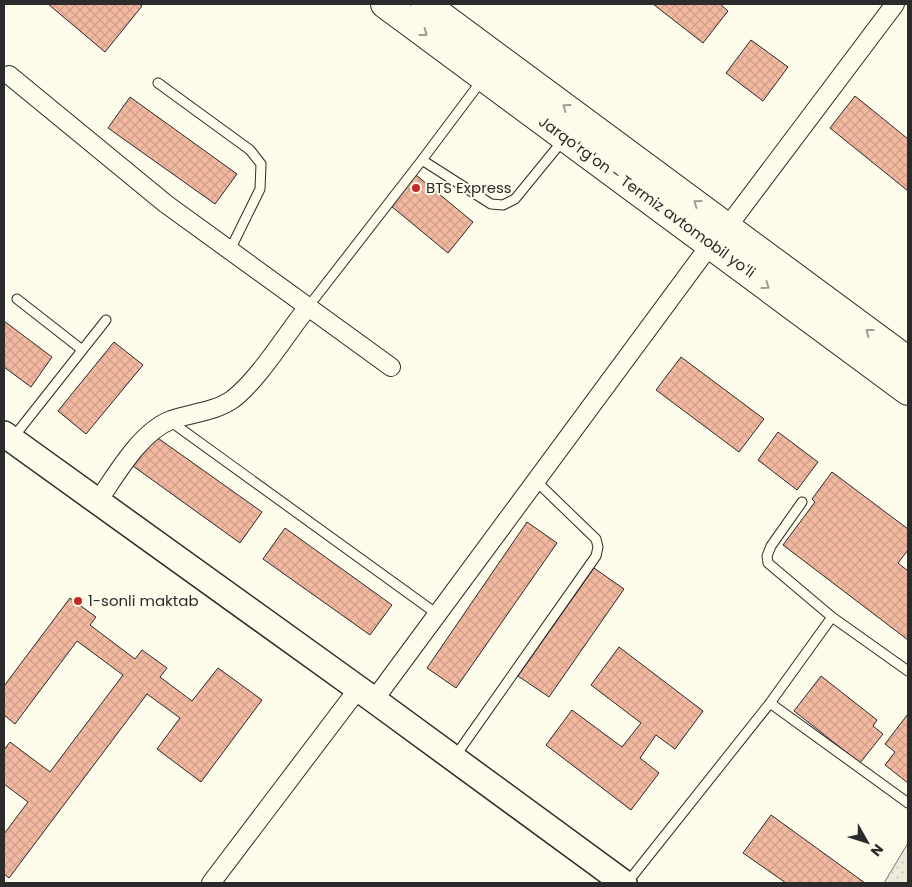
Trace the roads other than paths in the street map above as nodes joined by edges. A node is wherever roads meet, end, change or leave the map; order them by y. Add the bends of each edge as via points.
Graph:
1 (385, 4) edge
2 (425, 4) edge
3 (895, 4) edge
4 (9, 75) dead end
5 (484, 77) junction
6 (158, 83) dead end
7 (565, 137) junction
8 (422, 160) junction
9 (719, 235) junction
10 (230, 250) junction
11 (17, 300) dead end
12 (308, 307) junction
13 (106, 320) dead end
14 (81, 349) junction
15 (908, 361) edge
16 (391, 367) dead end
17 (908, 391) edge
18 (169, 421) junction
19 (8, 437) edge
20 (536, 481) junction
21 (98, 501) junction
22 (802, 502) dead end
23 (437, 614) junction
24 (832, 617) junction
25 (908, 671) edge
26 (366, 694) junction
27 (770, 703) junction
28 (454, 758) junction
29 (908, 803) edge
30 (211, 883) edge
31 (625, 883) edge

1 -> 5 highway, Jarqoʻrgʻon - Termiz avtomobil yoʻli
9 -> 2 highway, Jarqoʻrgʻon - Termiz avtomobil yoʻli
3 - 9 street
4 - 10 street via 166,204
5 - 7 highway, Jarqoʻrgʻon - Termiz avtomobil yoʻli
5 - 8 lane
6 - 10 lane via 250,150 261,164 260,190
7 - 8 lane via 515,199 503,205 491,204
7 - 9 highway, Jarqoʻrgʻon - Termiz avtomobil yoʻli
8 - 12 lane
15 -> 9 highway, Jarqoʻrgʻon - Termiz avtomobil yoʻli
9 -> 17 highway, Jarqoʻrgʻon - Termiz avtomobil yoʻli
9 - 20 street
10 - 12 street
11 - 14 lane
12 - 16 street
12 - 18 street via 248,385 232,399 216,408
13 - 14 lane
14 - 19 lane
18 - 21 street via 153,430 123,463
18 - 23 lane
19 - 21 street
20 - 23 street
20 - 28 lane via 596,539 596,556
21 - 26 street
22 - 24 lane via 771,546 768,563
23 - 26 street
24 - 25 lane
24 - 27 lane
26 - 28 street
26 - 30 street
27 - 29 lane
27 - 31 lane
28 - 31 street

